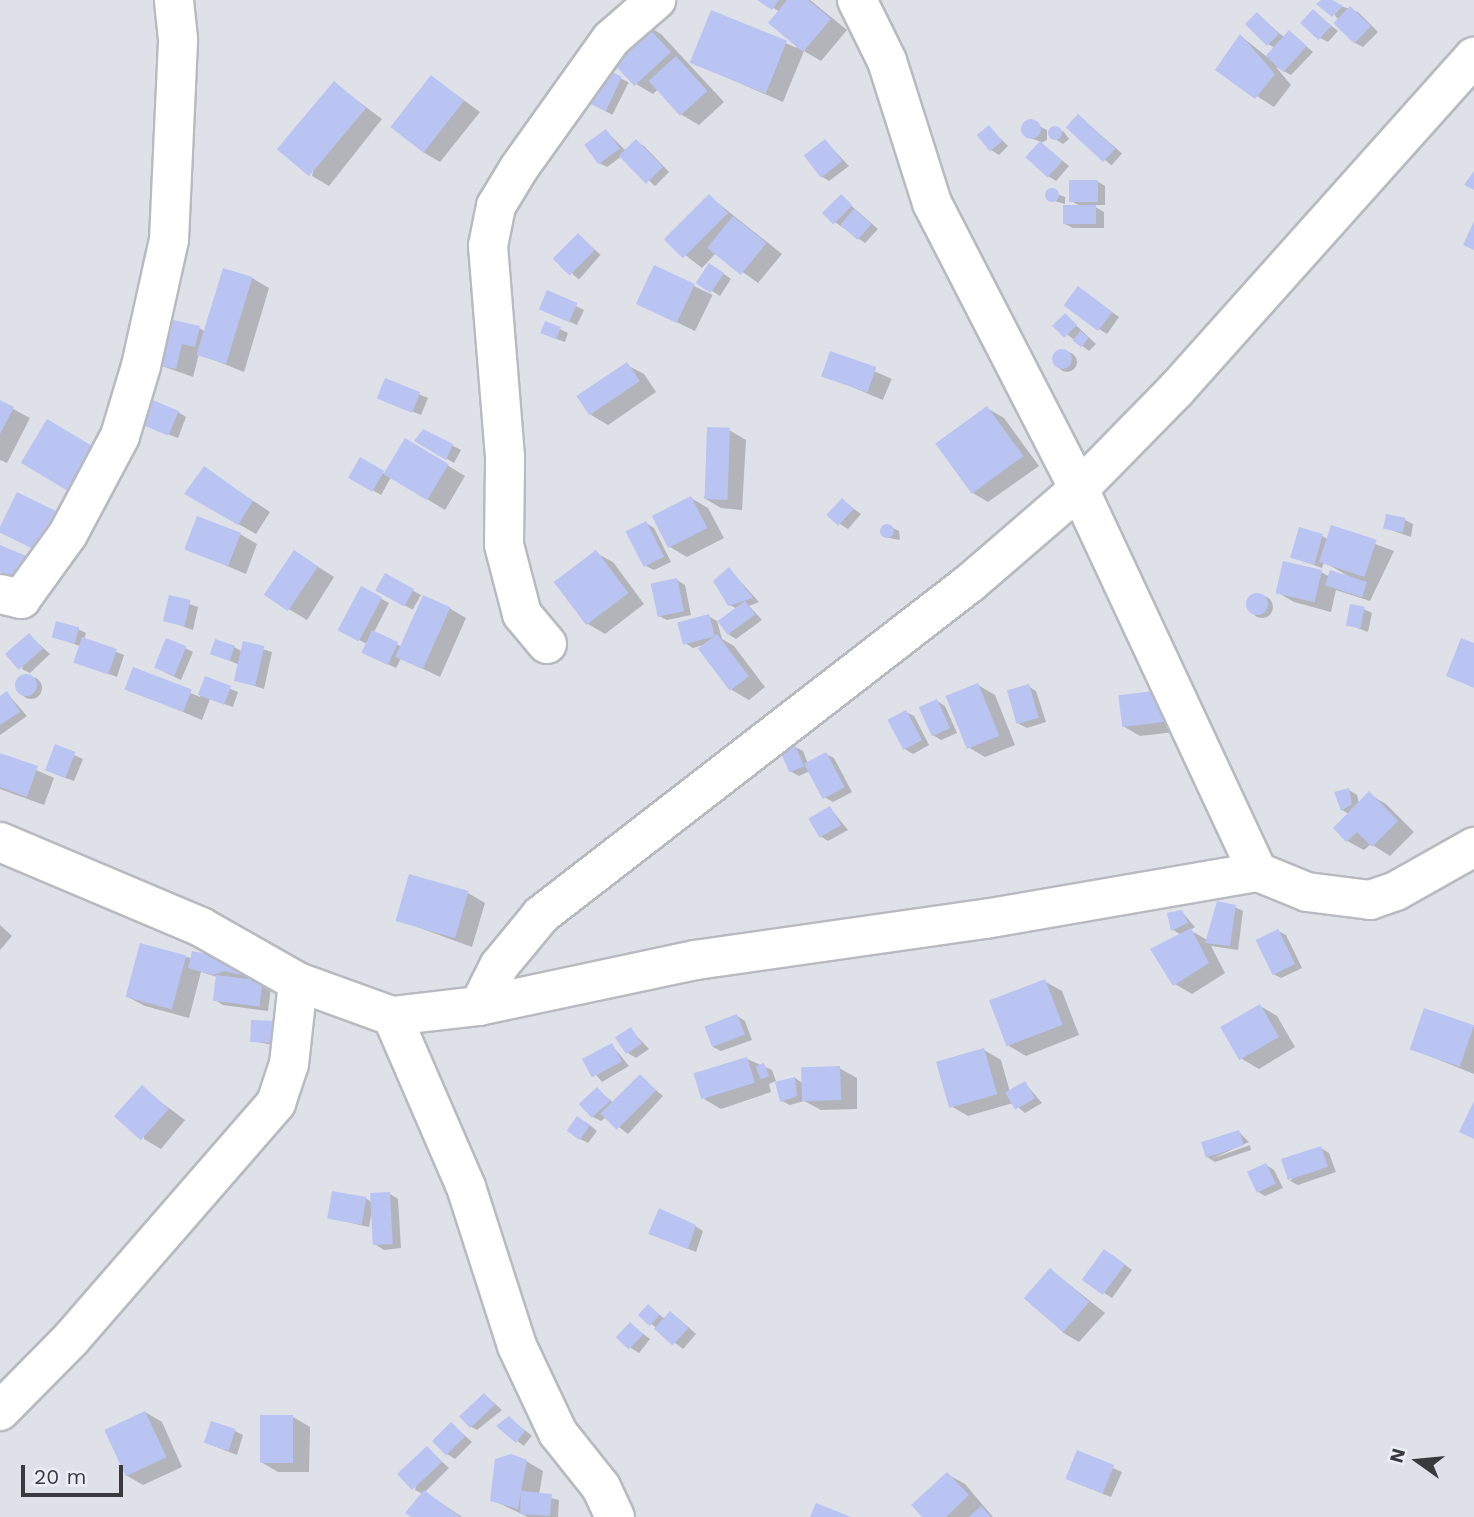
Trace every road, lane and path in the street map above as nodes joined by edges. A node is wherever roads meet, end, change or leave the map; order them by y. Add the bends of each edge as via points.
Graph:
1 (174, 0) edge
2 (656, 0) edge
3 (857, 0) edge
4 (1474, 57) edge
5 (1079, 489) junction
6 (0, 593) edge
7 (547, 644) dead end
8 (0, 842) edge
9 (1474, 847) edge
10 (1258, 872) junction
11 (298, 982) junction
12 (479, 1006) junction
13 (392, 1016) junction
14 (0, 1411) edge
15 (615, 1517) edge

1 - 6 street via 178,39 169,240 141,366 120,436 68,534 21,598
2 - 7 street via 611,40 519,168 496,206 488,246 505,457 504,545 523,614
3 - 5 street via 887,61 932,203
4 - 5 street via 1176,390
5 - 10 street
5 - 12 street via 970,583 541,915 499,966
8 - 11 street via 201,927
9 - 10 street via 1370,900 1307,892
10 - 12 street via 985,919 696,960
11 - 13 street
11 - 14 street via 289,1064 276,1103 71,1339
12 - 13 street
13 - 15 street via 466,1186 517,1346 558,1433 601,1487

